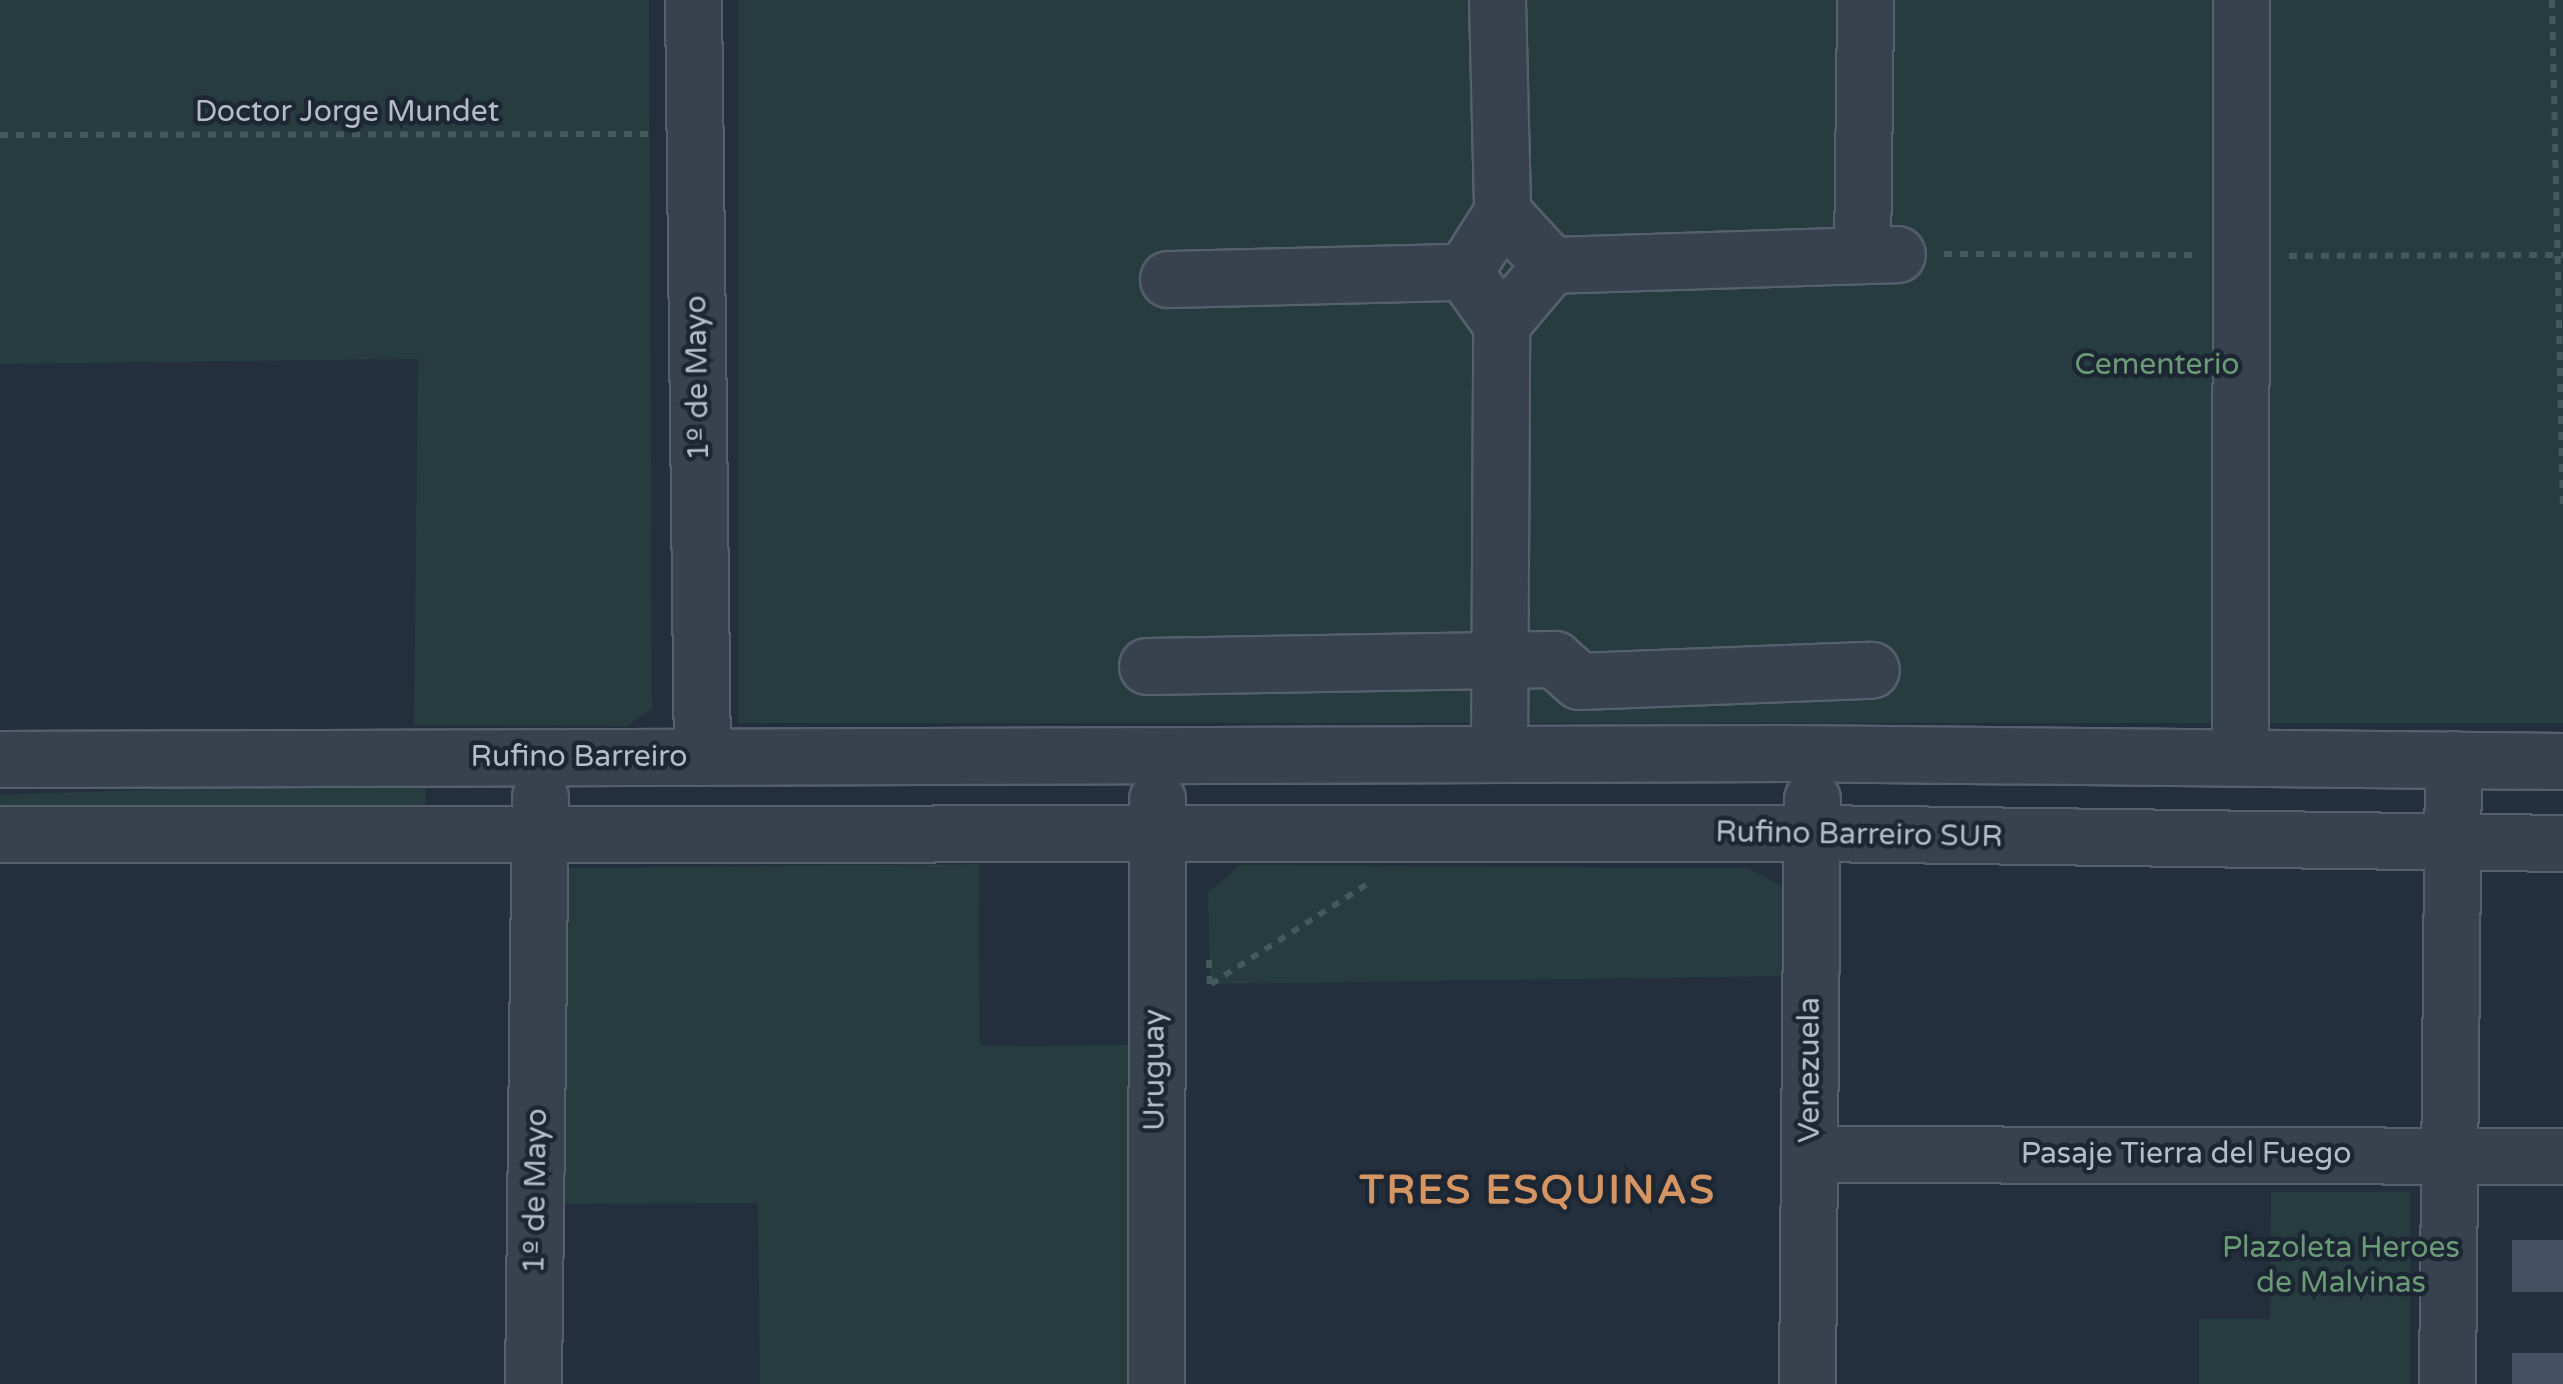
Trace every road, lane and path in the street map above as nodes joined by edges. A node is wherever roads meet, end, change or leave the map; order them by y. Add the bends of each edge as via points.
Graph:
1 (693, 0) edge
2 (1497, 0) edge
3 (1865, 0) edge
4 (2242, 0) edge
5 (2552, 0) edge
6 (695, 134) junction
7 (0, 135) edge
8 (1502, 212) junction
9 (1551, 265) junction
10 (1464, 272) junction
11 (1168, 279) dead end
12 (1501, 324) junction
13 (2563, 508) edge
14 (1502, 660) junction
15 (1147, 666) dead end
16 (1871, 670) dead end
17 (1498, 754) junction
18 (1158, 756) junction
19 (1812, 756) junction
20 (2240, 756) junction
21 (702, 757) junction
22 (538, 758) junction
23 (2453, 758) junction
24 (0, 760) edge
25 (2563, 761) edge
26 (0, 834) edge
27 (542, 834) junction
28 (1155, 834) junction
29 (1812, 834) junction
30 (2452, 842) junction
31 (2563, 843) edge
32 (1381, 876) dead end
33 (1210, 984) dead end
34 (1810, 1154) junction
35 (2449, 1156) junction
36 (2563, 1156) edge
37 (533, 1384) edge
38 (1156, 1384) edge
39 (1807, 1384) edge
40 (2446, 1384) edge

1 - 6 street, 1º de Mayo
2 - 8 street
3 - 9 street via 1880,254
4 - 20 street
5 - 13 path
6 - 7 path, Doctor Jorge Mundet
6 - 21 street, 1º de Mayo
8 - 9 street
8 - 10 street
9 - 12 street
10 - 11 street
10 - 12 street
12 - 14 street
14 - 15 street
14 - 16 street via 1554,659 1579,681
14 - 17 street
17 - 18 street
17 - 19 street
18 - 21 street, Rufino Barreiro
18 - 28 street, Uruguay
19 - 20 street
19 - 29 street, Venezuela
20 - 23 street
21 - 22 street, Rufino Barreiro
22 - 24 street, Rufino Barreiro
22 - 27 street, 1º de Mayo
23 - 25 street
23 - 30 street
26 - 27 street
27 - 28 street
27 - 37 street, 1º de Mayo
28 - 29 street, Rufino Barreiro SUR
28 - 38 street, Uruguay
29 - 30 street, Rufino Barreiro SUR
29 - 34 street, Venezuela
30 - 31 street, Rufino Barreiro SUR
30 - 35 street
32 - 33 path
34 - 35 street, Pasaje Tierra del Fuego
34 - 39 street, Venezuela
35 - 36 street, Pasaje Tierra del Fuego
35 - 40 street

